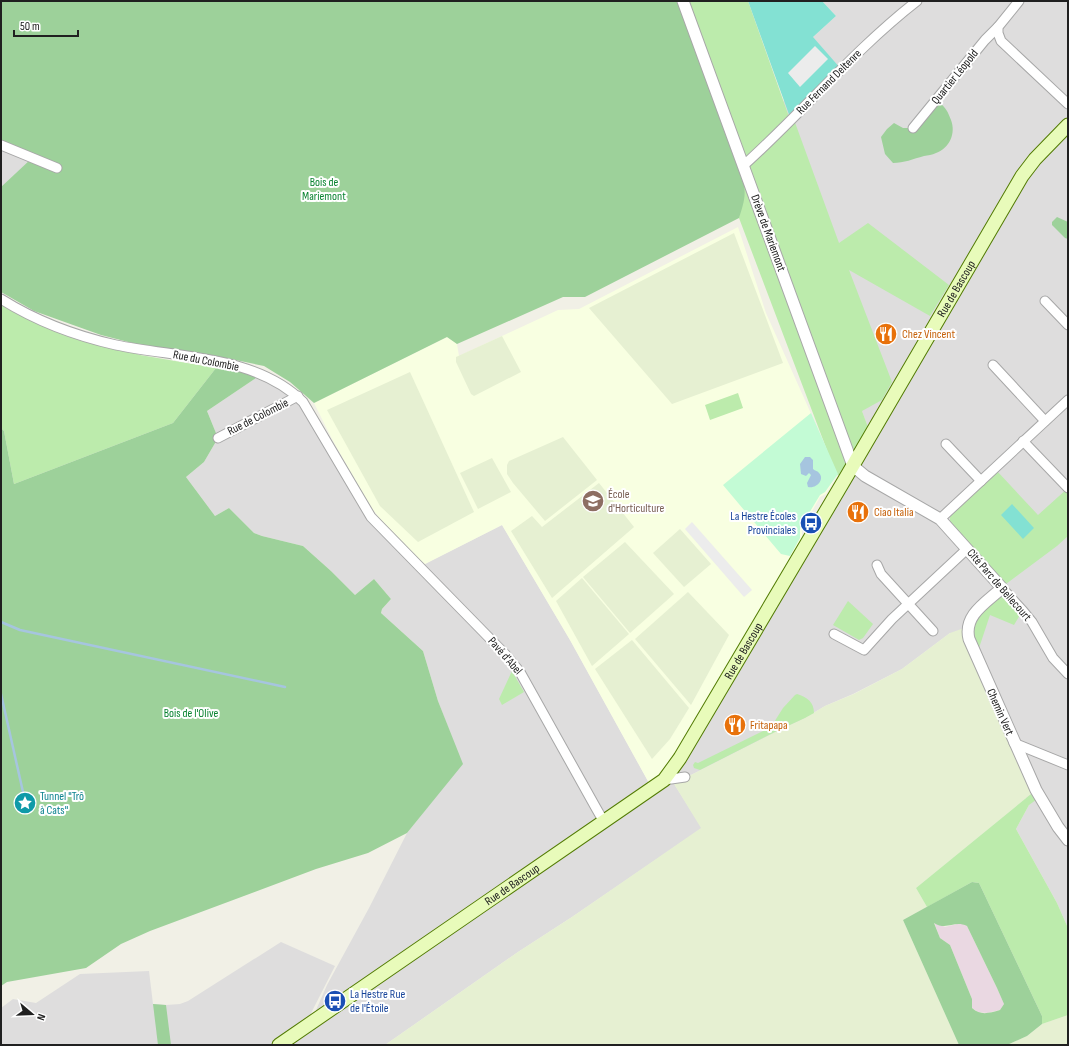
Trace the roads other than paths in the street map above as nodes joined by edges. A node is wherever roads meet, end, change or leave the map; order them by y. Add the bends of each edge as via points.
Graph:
1 (683, 1) edge
2 (917, 1) edge
3 (1019, 1) edge
4 (998, 27) junction
5 (1068, 104) edge
6 (1068, 125) edge
7 (913, 128) dead end
8 (1, 145) edge
9 (743, 166) junction
10 (57, 168) dead end
11 (1, 299) edge
12 (1045, 300) dead end
13 (1068, 325) edge
14 (993, 365) dead end
15 (298, 396) junction
16 (1068, 400) edge
17 (1045, 421) junction
18 (218, 438) dead end
19 (1023, 441) junction
20 (946, 444) dead end
21 (853, 466) junction
22 (981, 481) junction
23 (1068, 488) edge
24 (371, 516) joint
25 (940, 519) junction
26 (967, 549) junction
27 (877, 565) dead end
28 (1002, 588) junction
29 (909, 604) junction
30 (932, 631) dead end
31 (834, 634) dead end
32 (1068, 674) edge
33 (1014, 743) junction
34 (1068, 765) edge
35 (685, 777) dead end
36 (664, 780) junction
37 (604, 822) junction
38 (1068, 840) edge
39 (279, 1045) edge

1 - 9 street, Drève de Mariemont
2 - 9 street, Rue Fernand Deltenre via 896,17 839,71
3 - 4 street, Quartier Léopold
4 - 5 street via 1001,41
4 - 7 street, Quartier Léopold
6 - 21 main road, Rue de Bascoup via 1022,176
8 - 10 street
9 - 21 street, Drève de Mariemont
11 - 15 street, Rue du Colombie via 45,323 114,344 228,363 262,374
12 - 13 street
14 - 17 street
15 - 18 street, Rue de Colombie
15 - 24 street, Rue du Colombie
16 - 17 street
17 - 19 street
19 - 22 street
19 - 23 street
20 - 22 street
21 - 25 street, Cité Parc de Bellecourt via 865,476
21 - 36 main road, Rue de Bascoup via 684,751
22 - 25 street
24 - 37 street, Pavé d'Abel via 516,667
25 - 26 street, Cité Parc de Bellecourt
26 - 28 street, Cité Parc de Bellecourt
26 - 29 street
27 - 29 street via 881,574
28 - 32 street, Cité Parc de Bellecourt via 1032,622 1053,658
28 - 33 street, Chemin Vert via 972,614 967,630
29 - 30 street
29 - 31 street via 864,650
33 - 34 street
33 - 38 street, Chemin Vert via 1040,797
35 - 36 street
36 - 37 main road, Rue de Bascoup
37 - 39 main road, Rue de Bascoup

